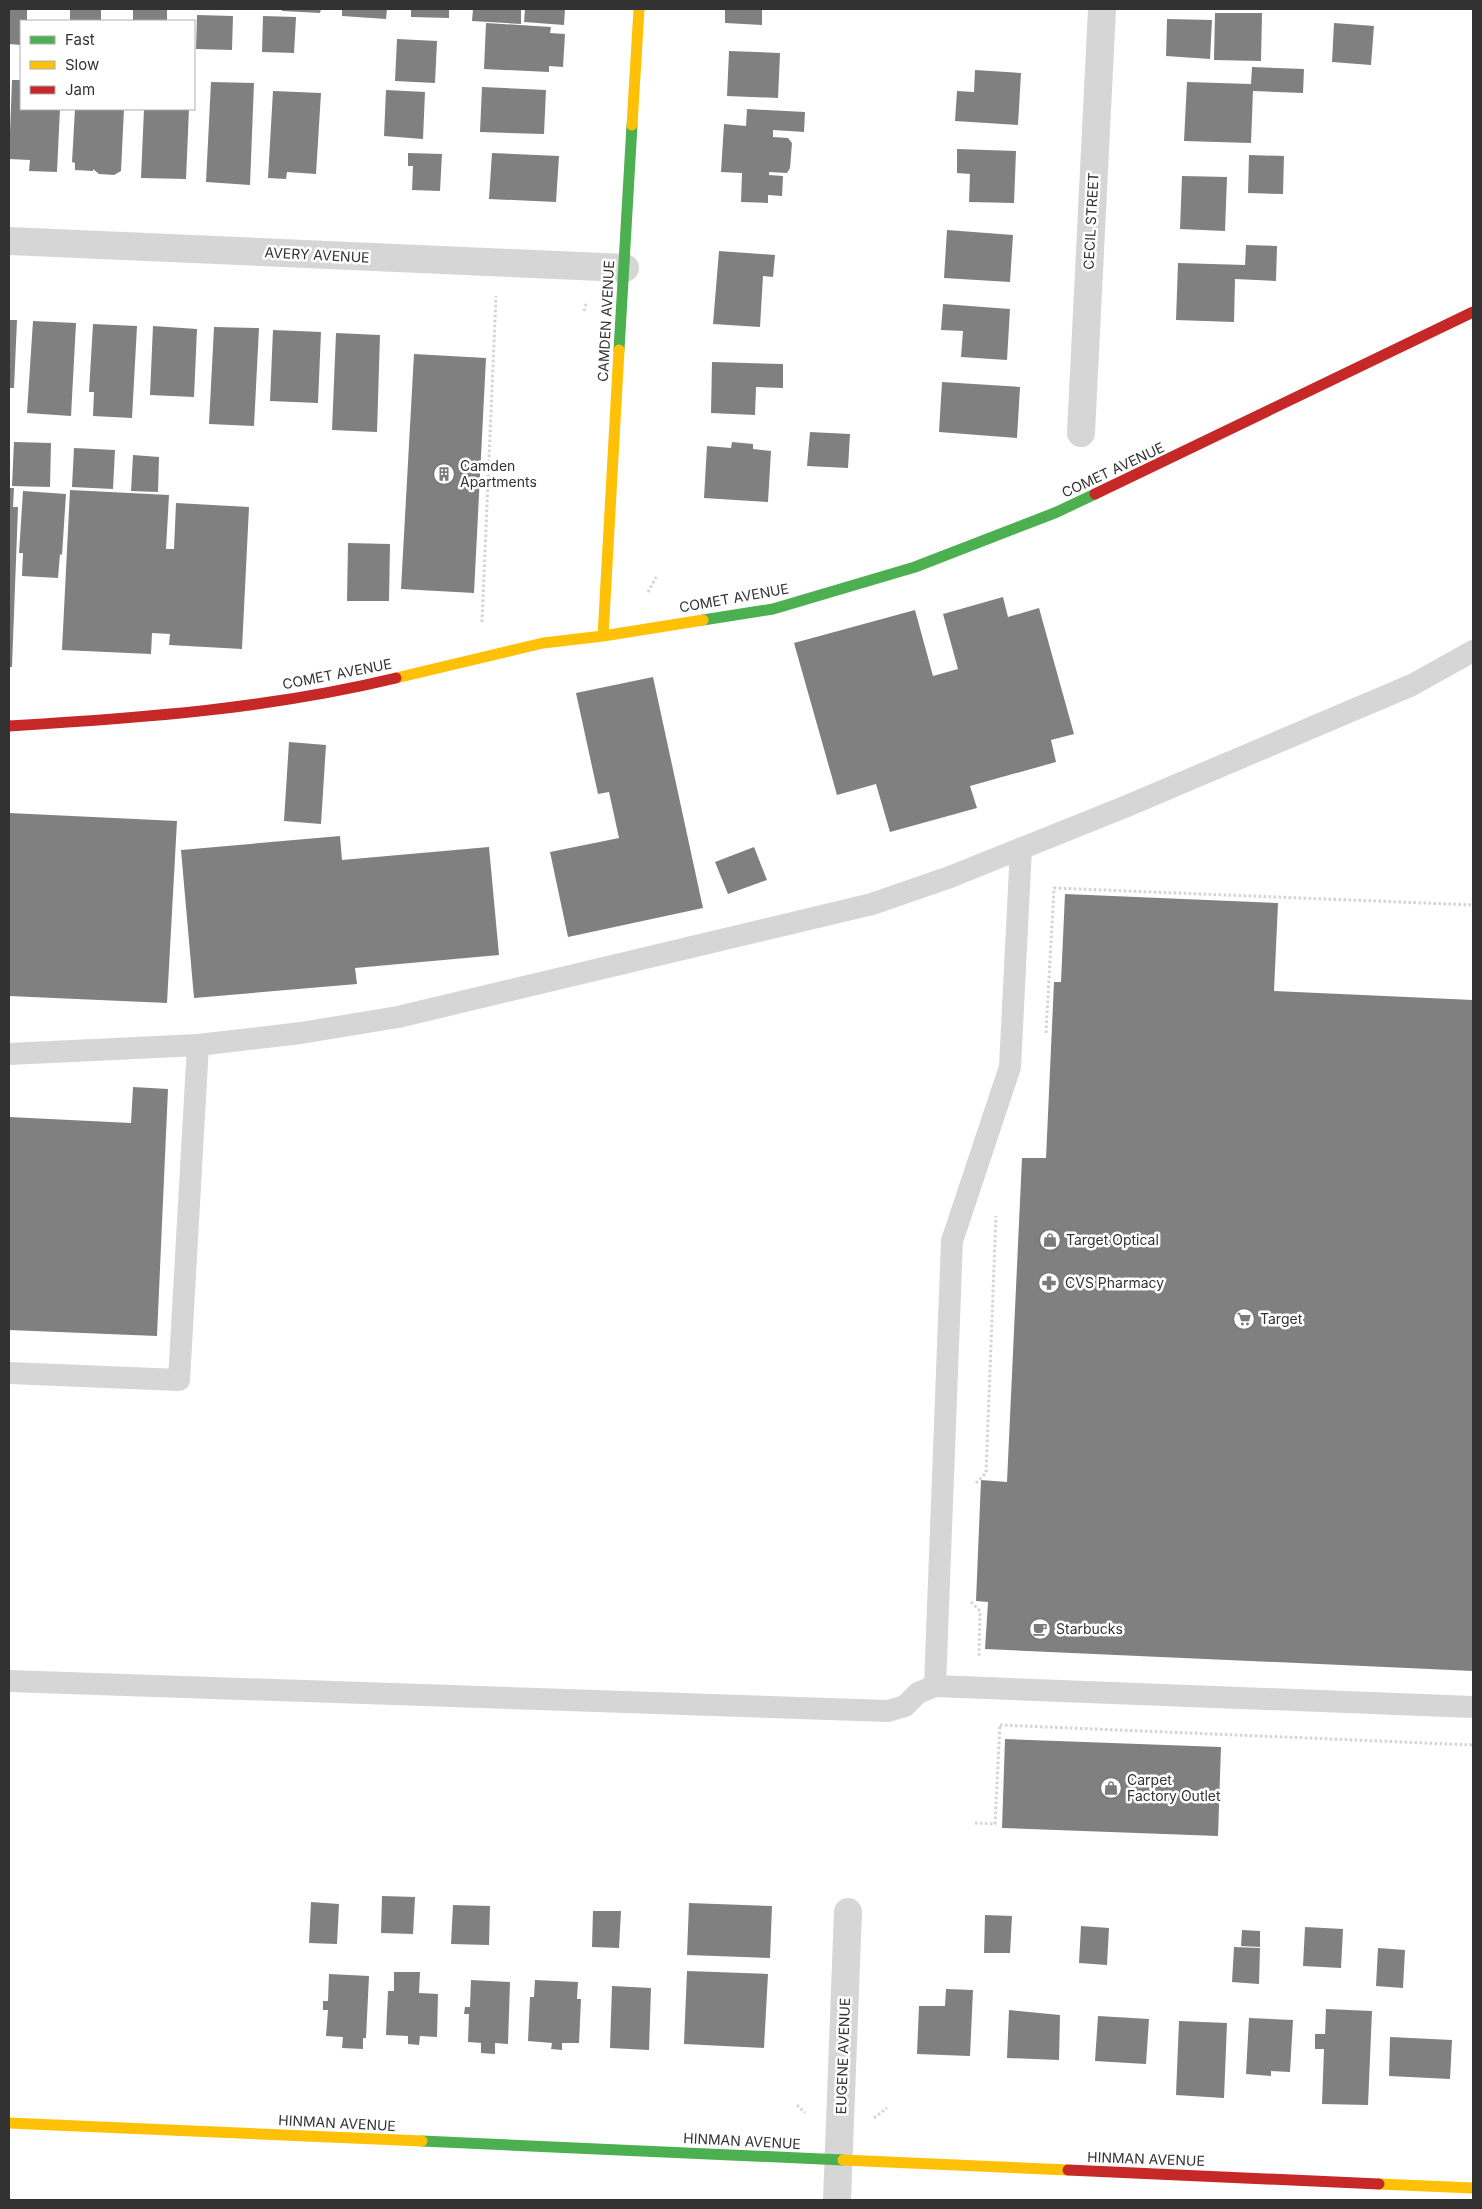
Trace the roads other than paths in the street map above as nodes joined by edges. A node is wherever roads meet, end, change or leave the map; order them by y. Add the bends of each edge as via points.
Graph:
1 (639, 9) edge
2 (1102, 9) edge
3 (9, 241) edge
4 (624, 268) junction
5 (1473, 312) edge
6 (1081, 433) dead end
7 (603, 636) junction
8 (1473, 651) edge
9 (9, 726) edge
10 (1021, 848) junction
11 (198, 1045) junction
12 (9, 1054) edge
13 (9, 1373) edge
14 (9, 1681) edge
15 (935, 1686) junction
16 (1473, 1707) edge
17 (848, 1912) dead end
18 (9, 2124) edge
19 (838, 2161) junction
20 (1473, 2188) edge
21 (838, 2200) edge

1 - 4 street, CAMDEN AVENUE
2 - 6 street, CECIL STREET
3 - 4 street, AVERY AVENUE
4 - 7 street, CAMDEN AVENUE
5 - 7 street, COMET AVENUE via 1066,508 915,567 773,609
7 - 9 street, COMET AVENUE via 543,643 360,687 257,705 147,718
8 - 10 lane via 1412,685
10 - 11 lane via 950,877 853,909 398,1017
10 - 15 lane via 1010,1067 952,1241
11 - 12 lane
11 - 13 lane via 179,1380
14 - 15 lane via 888,1711 904,1706 918,1693
15 - 16 lane
17 - 19 street, EUGENE AVENUE
18 - 19 street, HINMAN AVENUE
19 - 20 street, HINMAN AVENUE
19 - 21 street, EUGENE AVENUE

